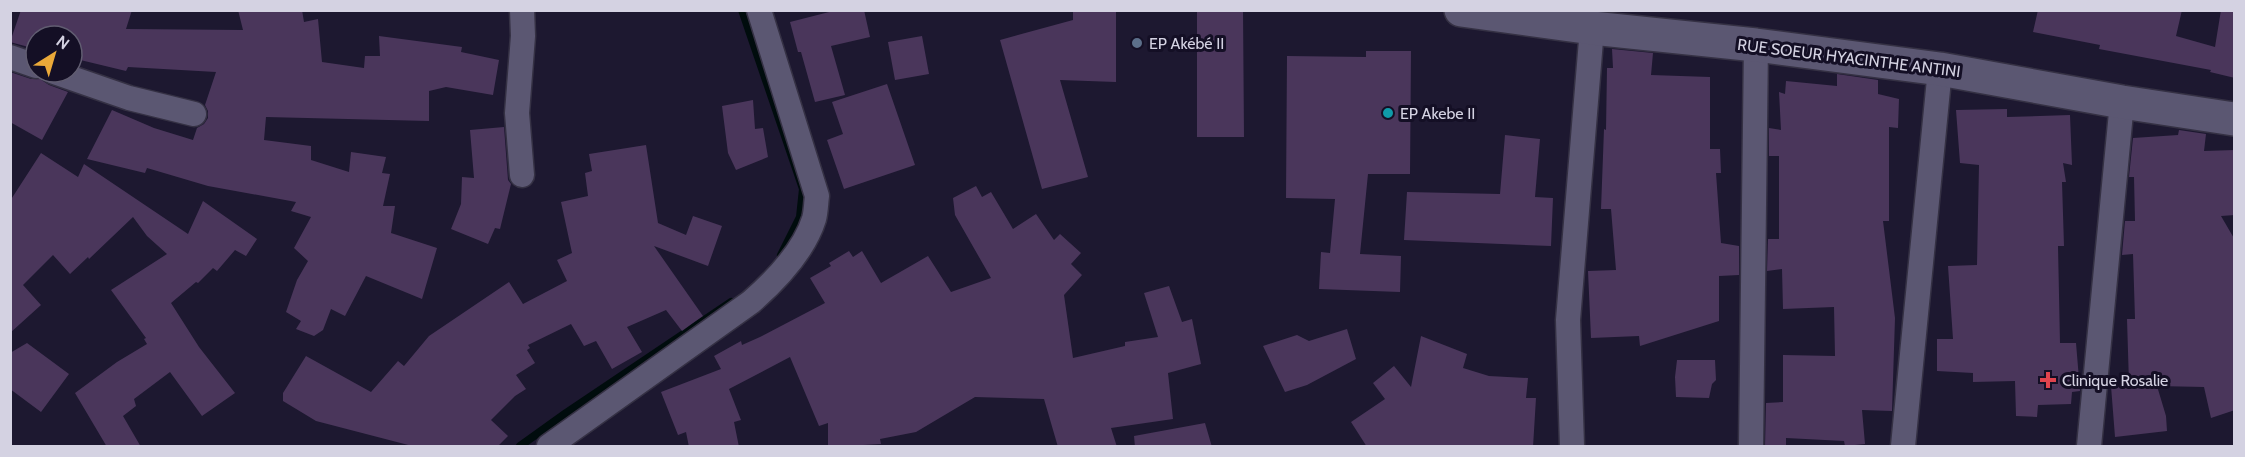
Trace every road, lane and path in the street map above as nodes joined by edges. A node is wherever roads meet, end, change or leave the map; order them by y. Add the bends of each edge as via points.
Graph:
1 (522, 10) edge
2 (759, 10) edge
3 (1461, 10) edge
4 (1592, 28) junction
5 (1756, 45) junction
6 (1940, 69) junction
7 (84, 82) edge
8 (2122, 102) junction
9 (194, 114) dead end
10 (2235, 119) edge
11 (522, 175) dead end
12 (549, 447) edge
13 (1572, 447) edge
14 (1750, 447) edge
15 (1903, 447) edge
16 (2089, 447) edge

1 - 11 street via 517,113
2 - 12 street via 817,196 814,219 776,280 751,302
3 - 4 main road, RUE SOEUR HYACINTHE ANTINI
4 - 5 main road, RUE SOEUR HYACINTHE ANTINI
4 - 13 street via 1568,320
5 - 6 main road, RUE SOEUR HYACINTHE ANTINI
5 - 14 street
6 - 8 main road, RUE SOEUR HYACINTHE ANTINI
6 - 15 street
7 - 9 street
8 - 10 main road, RUE SOEUR HYACINTHE ANTINI
8 - 16 street

